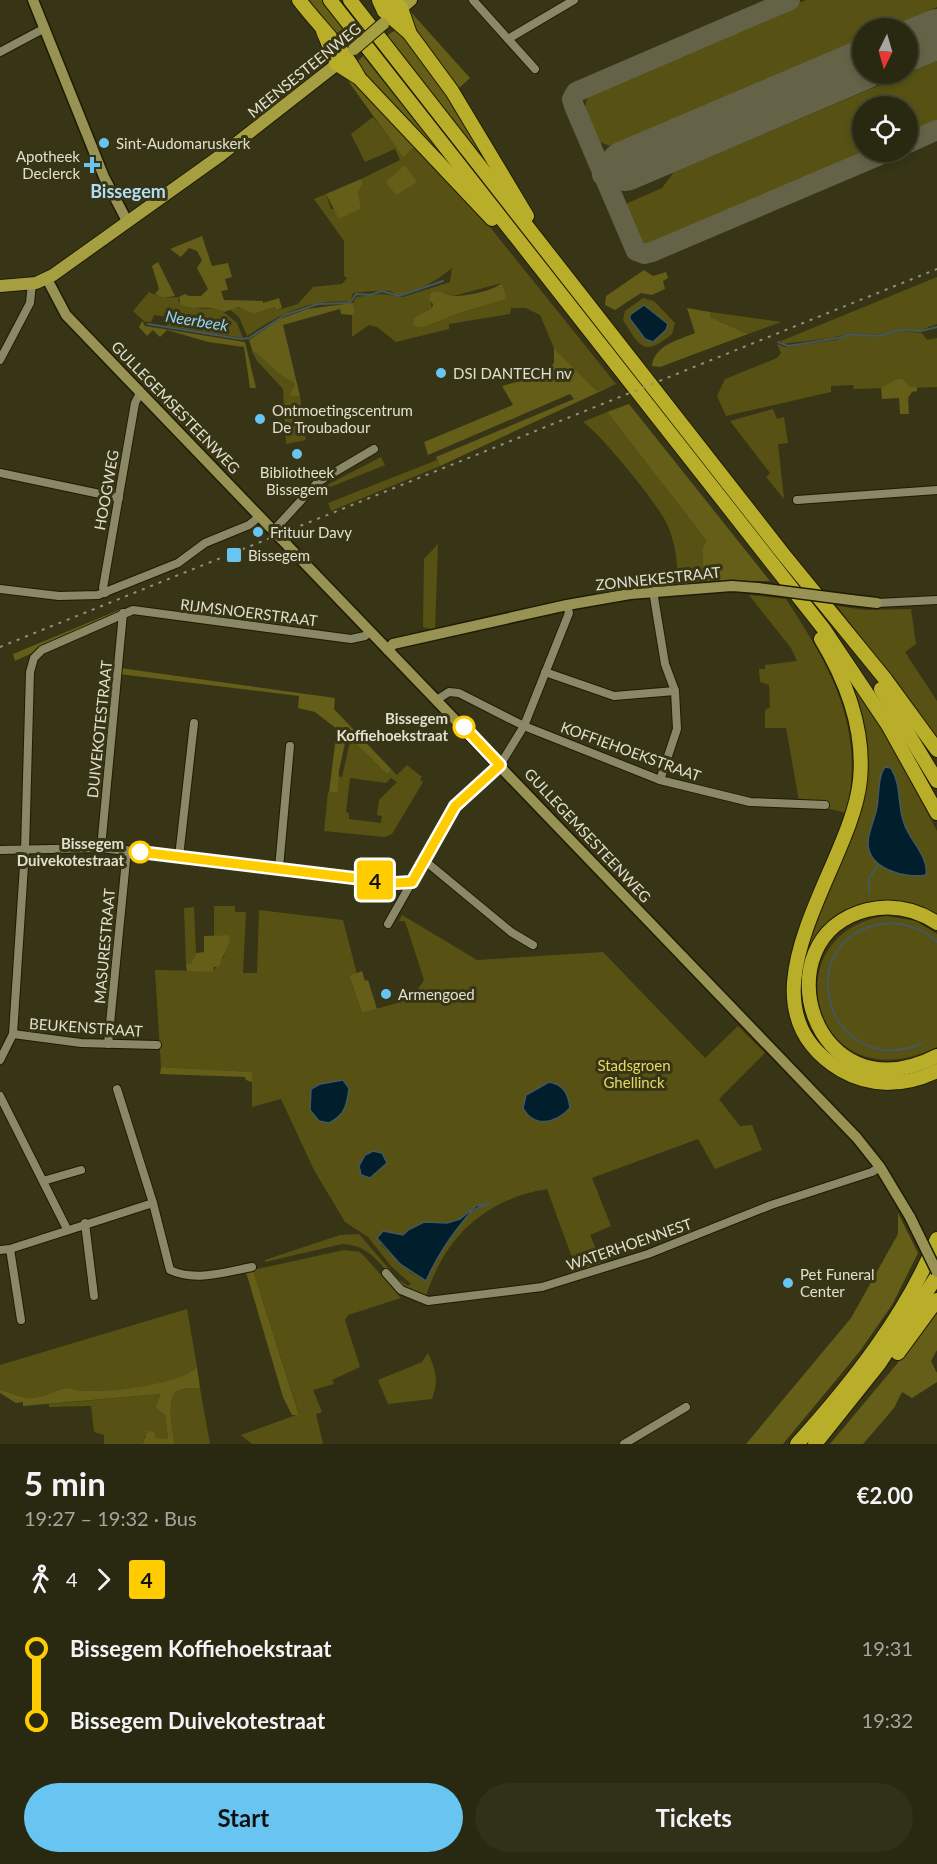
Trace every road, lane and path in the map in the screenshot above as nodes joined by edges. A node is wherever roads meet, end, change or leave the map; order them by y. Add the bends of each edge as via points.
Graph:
1 (33, 0) edge
2 (299, 0) edge
3 (330, 0) edge
4 (350, 0) edge
5 (379, 0) edge
6 (473, 0) edge
7 (574, 0) edge
8 (395, 10) edge
9 (45, 28) junction
10 (508, 39) junction
11 (0, 52) edge
12 (346, 56) junction
13 (535, 69) dead end
14 (127, 221) junction
15 (550, 257) junction
16 (534, 261) junction
17 (46, 279) junction
18 (32, 283) junction
19 (0, 286) edge
20 (0, 360) edge
21 (140, 393) junction
22 (374, 449) dead end
23 (0, 473) edge
24 (937, 490) edge
25 (118, 498) junction
26 (797, 500) dead end
27 (260, 516) junction
28 (274, 530) junction
29 (762, 552) junction
30 (0, 589) edge
31 (653, 591) junction
32 (105, 593) junction
33 (937, 600) edge
34 (877, 603) joint
35 (567, 604) junction
36 (123, 613) junction
37 (837, 622) junction
38 (370, 631) junction
39 (388, 650) junction
40 (545, 672) junction
41 (675, 691) junction
42 (438, 699) junction
43 (194, 723) dead end
44 (524, 726) junction
45 (290, 746) dead end
46 (937, 750) edge
47 (500, 765) junction
48 (660, 780) junction
49 (937, 781) edge
50 (825, 805) dead end
51 (937, 813) edge
52 (101, 848) junction
53 (0, 850) edge
54 (26, 850) junction
55 (127, 850) junction
56 (179, 857) junction
57 (424, 860) junction
58 (279, 868) junction
59 (412, 882) junction
60 (937, 923) edge
61 (388, 924) dead end
62 (533, 945) dead end
63 (13, 1034) junction
64 (108, 1044) junction
65 (157, 1045) dead end
66 (937, 1056) edge
67 (0, 1060) edge
68 (937, 1071) edge
69 (117, 1089) dead end
70 (0, 1096) edge
71 (880, 1167) junction
72 (81, 1170) dead end
73 (43, 1181) junction
74 (153, 1203) junction
75 (85, 1223) junction
76 (68, 1229) junction
77 (937, 1239) edge
78 (10, 1249) junction
79 (0, 1250) edge
80 (252, 1267) dead end
81 (386, 1273) dead end
82 (937, 1274) edge
83 (94, 1296) dead end
84 (937, 1300) edge
85 (21, 1320) dead end
86 (686, 1407) dead end
87 (624, 1444) edge
88 (797, 1444) edge
89 (815, 1444) edge
90 (822, 1444) edge

1 - 9 street
2 - 12 highway
3 - 16 highway
4 - 15 highway
5 - 8 highway
6 - 10 street
7 - 10 street
8 - 12 main road, MEENSESTEENWEG, bridge
8 - 15 highway via 484,140
9 - 11 street
9 - 14 street via 106,182
10 - 13 street
12 - 14 main road, MEENSESTEENWEG via 221,155
12 - 16 highway via 359,78
14 - 17 main road
15 - 37 highway
16 - 29 highway
17 - 18 main road
17 - 21 street, GULLEGEMSESTEENWEG via 62,311
18 - 19 main road
18 - 20 street via 30,303
21 - 25 street, HOOGWEG
21 - 27 street, GULLEGEMSESTEENWEG
22 - 28 street via 318,482
23 - 25 street
24 - 26 street
25 - 32 street, HOOGWEG
27 - 28 street, GULLEGEMSESTEENWEG
27 - 32 street via 249,525 205,543 186,559
28 - 38 street, GULLEGEMSESTEENWEG
29 - 51 highway via 854,672
29 - 68 highway via 839,672 854,709 861,755 855,811 806,924 798,953 798,1015 824,1057 858,1078 894,1083
30 - 32 street via 59,596
31 - 34 street, ZONNEKESTRAAT, bridge via 732,586
31 - 35 street, ZONNEKESTRAAT
31 - 41 street
33 - 34 street, ZONNEKESTRAAT
35 - 39 street, ZONNEKESTRAAT via 393,644
35 - 40 street via 569,613
36 - 38 street, RIJMSNOERSTRAAT via 133,610 351,639
36 - 52 street, DUIVEKOTESTRAAT
36 - 54 street via 34,657 30,672
37 - 46 highway
37 - 49 highway
38 - 39 street, GULLEGEMSESTEENWEG
39 - 42 street, GULLEGEMSESTEENWEG
40 - 41 street via 614,696
40 - 44 street
41 - 48 street via 677,729
42 - 44 street, KOFFIEHOEKSTRAAT via 449,692 459,693
42 - 47 street, GULLEGEMSESTEENWEG
43 - 56 street
44 - 47 street
44 - 48 street, KOFFIEHOEKSTRAAT
45 - 58 street
47 - 57 street via 455,806
47 - 71 street, GULLEGEMSESTEENWEG via 814,1092
48 - 50 street, KOFFIEHOEKSTRAAT via 750,802
52 - 54 street
52 - 55 street
53 - 54 street
54 - 63 street
55 - 56 street
55 - 64 street, MASURESTRAAT
56 - 58 street
57 - 59 street
57 - 62 street via 511,932
58 - 59 street
59 - 61 street
60 - 66 highway via 907,909 890,907 854,916 829,935 816,953 808,994 814,1018 826,1039 857,1063 894,1070
63 - 64 street, BEUKENSTRAAT
63 - 67 street
64 - 65 street, BEUKENSTRAAT
69 - 74 street
70 - 73 street
71 - 81 street, WATERHOENNEST via 651,1252 542,1287 428,1301 401,1290
71 - 82 street, GULLEGEMSESTEENWEG, bridge
72 - 73 street
73 - 76 street
74 - 75 street
74 - 80 street via 170,1270 213,1275
75 - 76 street
75 - 83 street
76 - 78 street
77 - 88 highway via 881,1339
78 - 79 street
78 - 85 street
82 - 89 highway via 879,1364
84 - 90 highway
86 - 87 street

